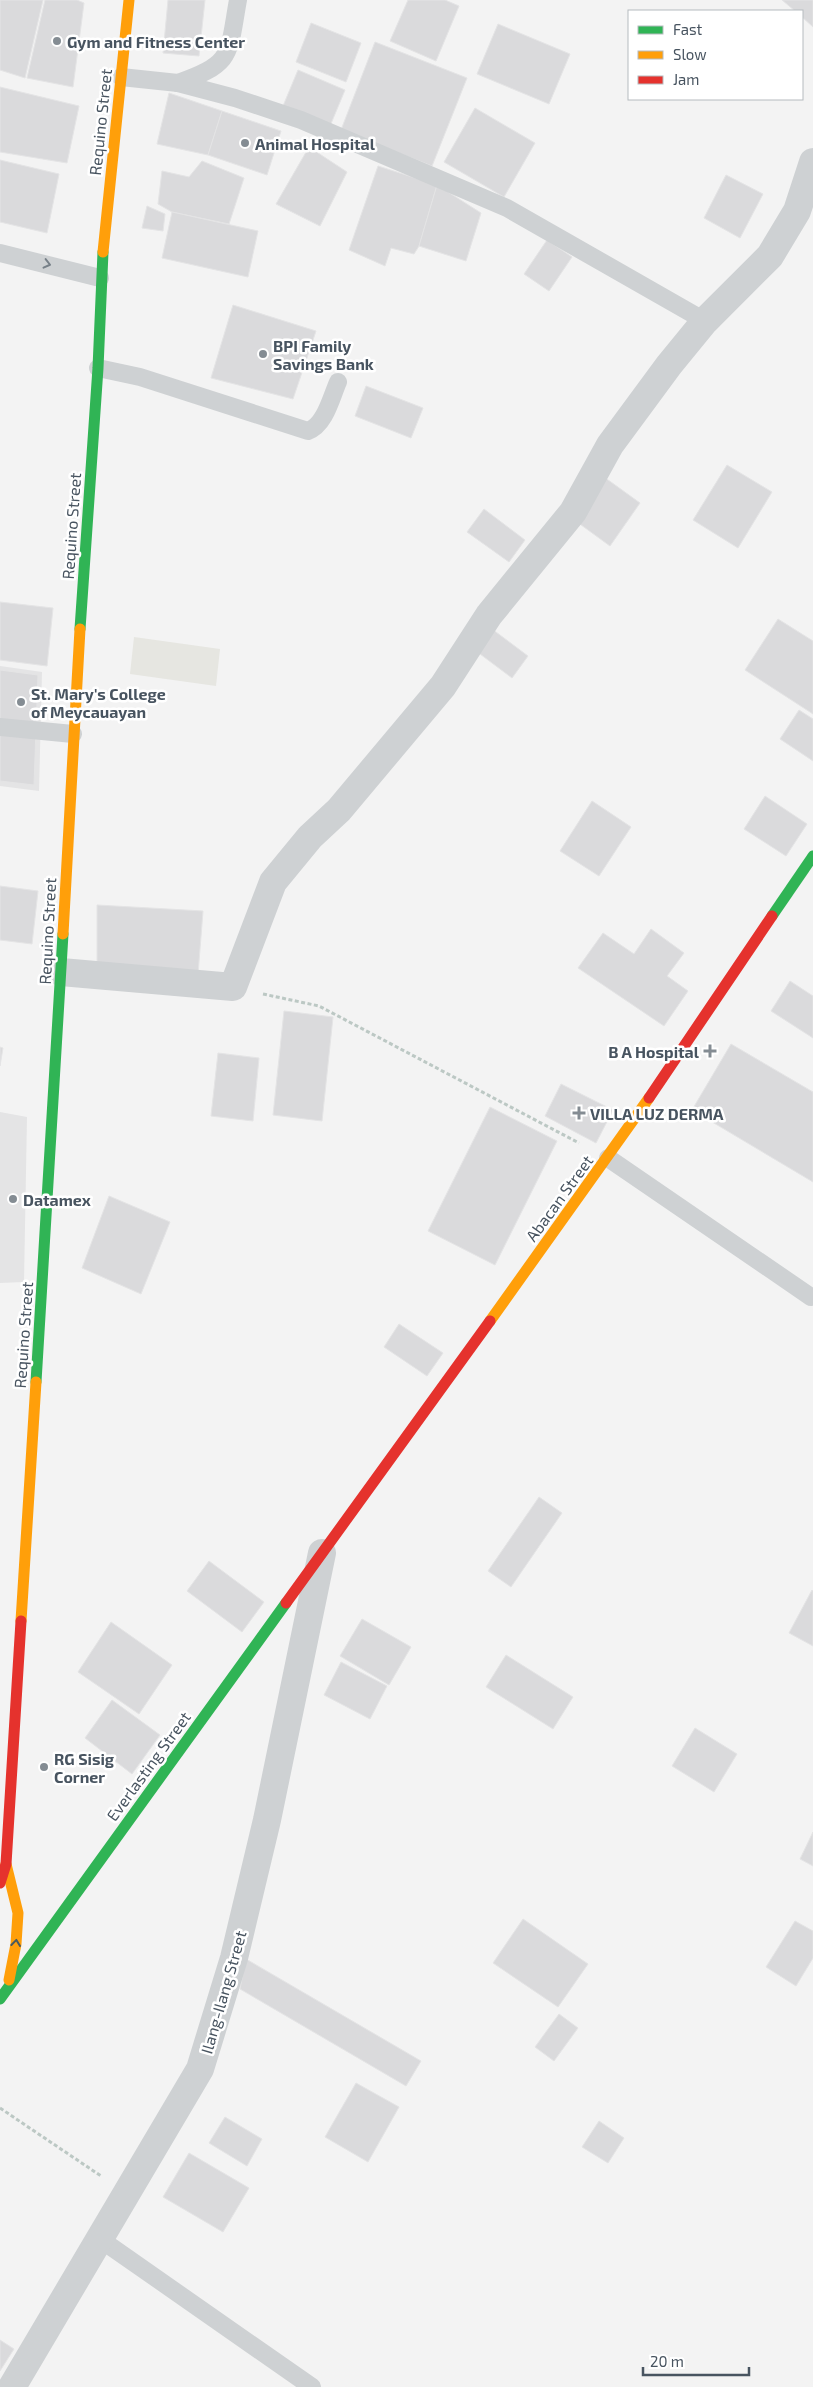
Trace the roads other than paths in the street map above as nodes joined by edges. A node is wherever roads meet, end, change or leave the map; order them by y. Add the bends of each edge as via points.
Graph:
1 (129, 0) edge
2 (238, 0) edge
3 (121, 77) junction
4 (178, 83) junction
5 (813, 162) edge
6 (0, 252) edge
7 (100, 278) junction
8 (705, 321) junction
9 (98, 368) junction
10 (338, 382) dead end
11 (0, 727) edge
12 (73, 734) junction
13 (813, 856) edge
14 (61, 972) junction
15 (608, 1158) junction
16 (811, 1297) dead end
17 (322, 1553) junction
18 (5, 1820) edge
19 (6, 1864) junction
20 (0, 1883) edge
21 (3, 1994) edge
22 (100, 2239) junction
23 (12, 2387) edge
24 (312, 2387) edge

1 - 3 street, Requino Street
2 - 4 lane via 230,45 222,61 206,73
3 - 4 lane
3 - 7 street, Requino Street
4 - 8 lane via 300,120 507,208
5 - 8 street via 797,211 770,256
6 -> 7 lane
7 - 9 street, Requino Street
8 - 14 street via 610,445 573,512 489,615 443,686 339,810 273,882 233,987
9 - 10 lane via 140,377 308,432 316,429 322,420
9 - 12 street, Requino Street
11 - 12 lane
12 - 14 street, Requino Street
13 - 15 street, Abacan Street
14 - 18 street, Requino Street
15 - 16 lane
15 - 17 street, Abacan Street
17 - 21 street, Everlasting Street
17 - 22 street, Ilang-Ilang Street via 267,1820 234,1958 200,2069
18 - 19 street, Requino Street
19 - 20 street, Requino Street
21 -> 19 street, Requino Street via 16,1944 18,1913
22 - 23 street, Ilang-Ilang Street
22 - 24 lane

